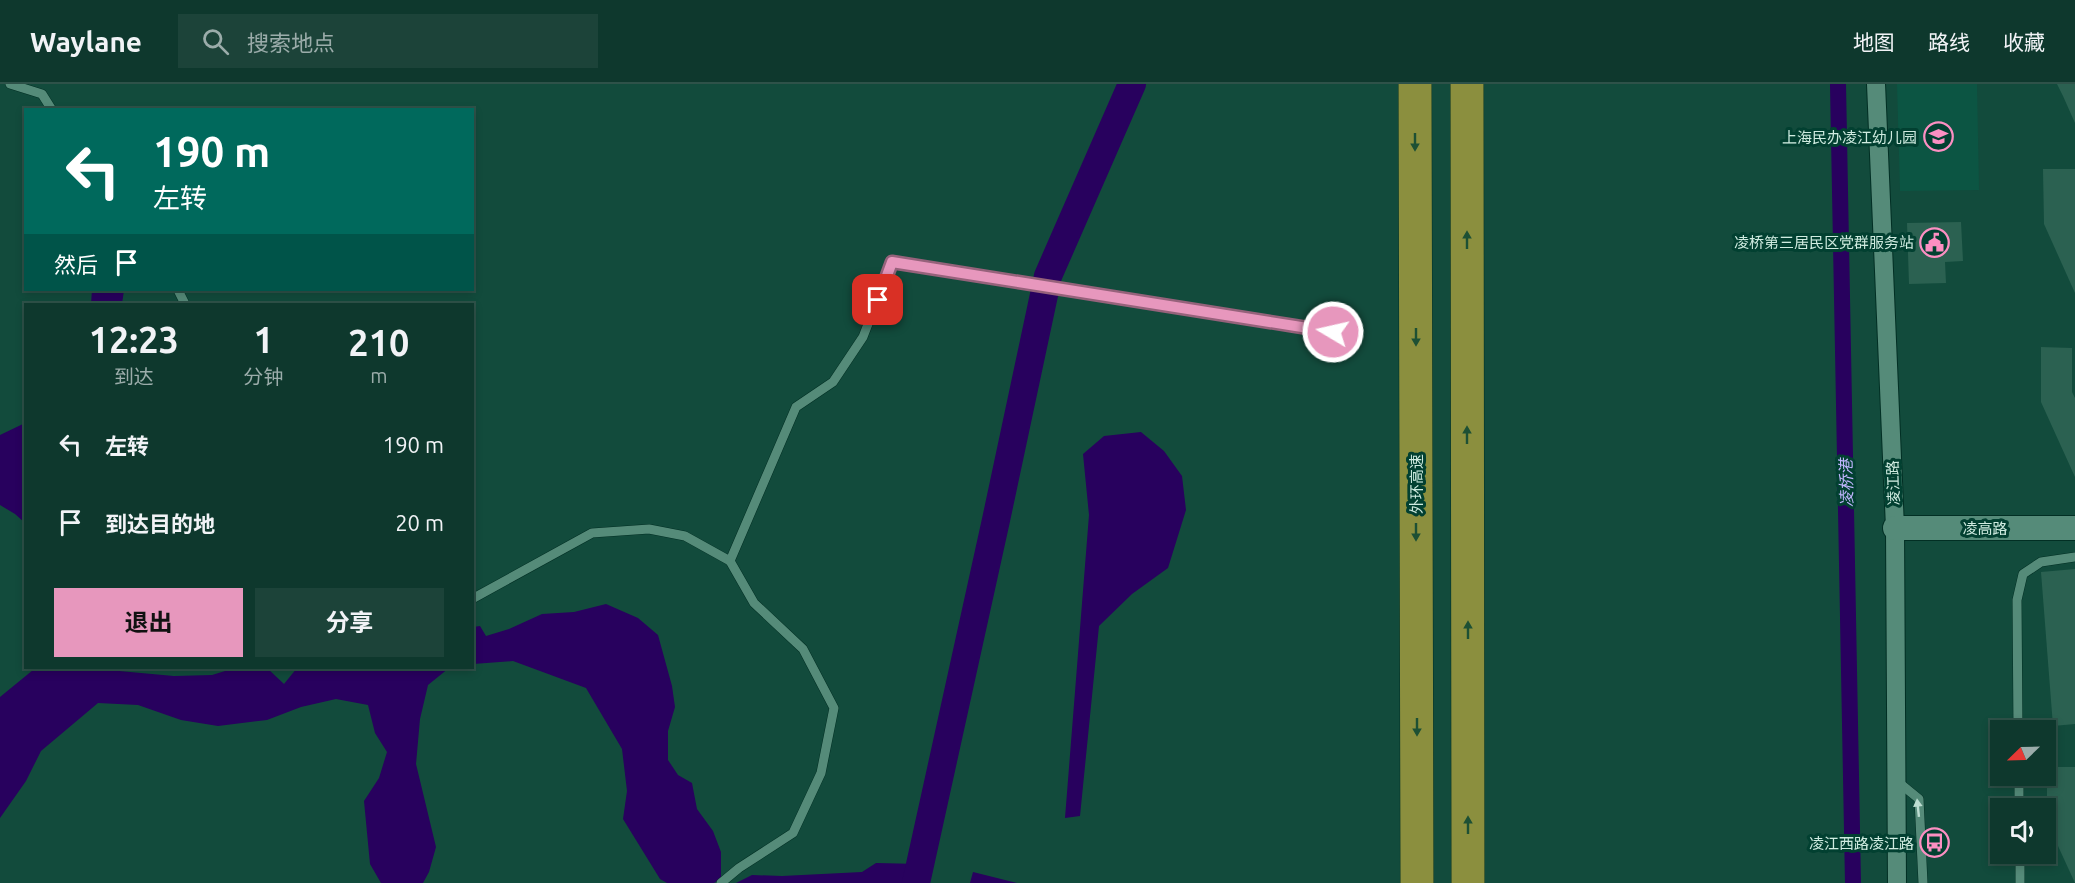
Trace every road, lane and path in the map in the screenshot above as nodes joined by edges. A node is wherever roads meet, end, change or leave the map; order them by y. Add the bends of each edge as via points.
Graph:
1 (10, 84) edge
2 (49, 84) edge
3 (1415, 84) edge
4 (1467, 84) edge
5 (1876, 84) edge
6 (42, 94) junction
7 (51, 108) edge
8 (1333, 332) dead end
9 (1895, 528) junction
10 (2075, 528) edge
11 (2075, 557) edge
12 (730, 561) junction
13 (475, 595) edge
14 (2018, 720) edge
15 (1897, 781) junction
16 (2020, 864) edge
17 (721, 883) edge
18 (1417, 883) edge
19 (1468, 883) edge
20 (1897, 883) edge
21 (1923, 883) edge
22 (2020, 883) edge

1 - 6 lane
2 - 6 lane
3 -> 18 highway, 外环高速
19 -> 4 highway
5 - 9 street, 凌江路
6 - 7 lane
8 - 12 lane via 892,262 863,338 833,382 796,407
9 - 10 street, 凌高路
9 - 15 street, 凌江路
11 - 14 lane via 2041,562 2024,573 2017,600
12 - 13 lane via 685,536 667,532 649,529 592,533
12 - 17 lane via 754,603 803,648 834,708 821,773 793,833
15 - 20 street, 凌江路
21 -> 15 lane via 1919,799
16 - 22 lane

